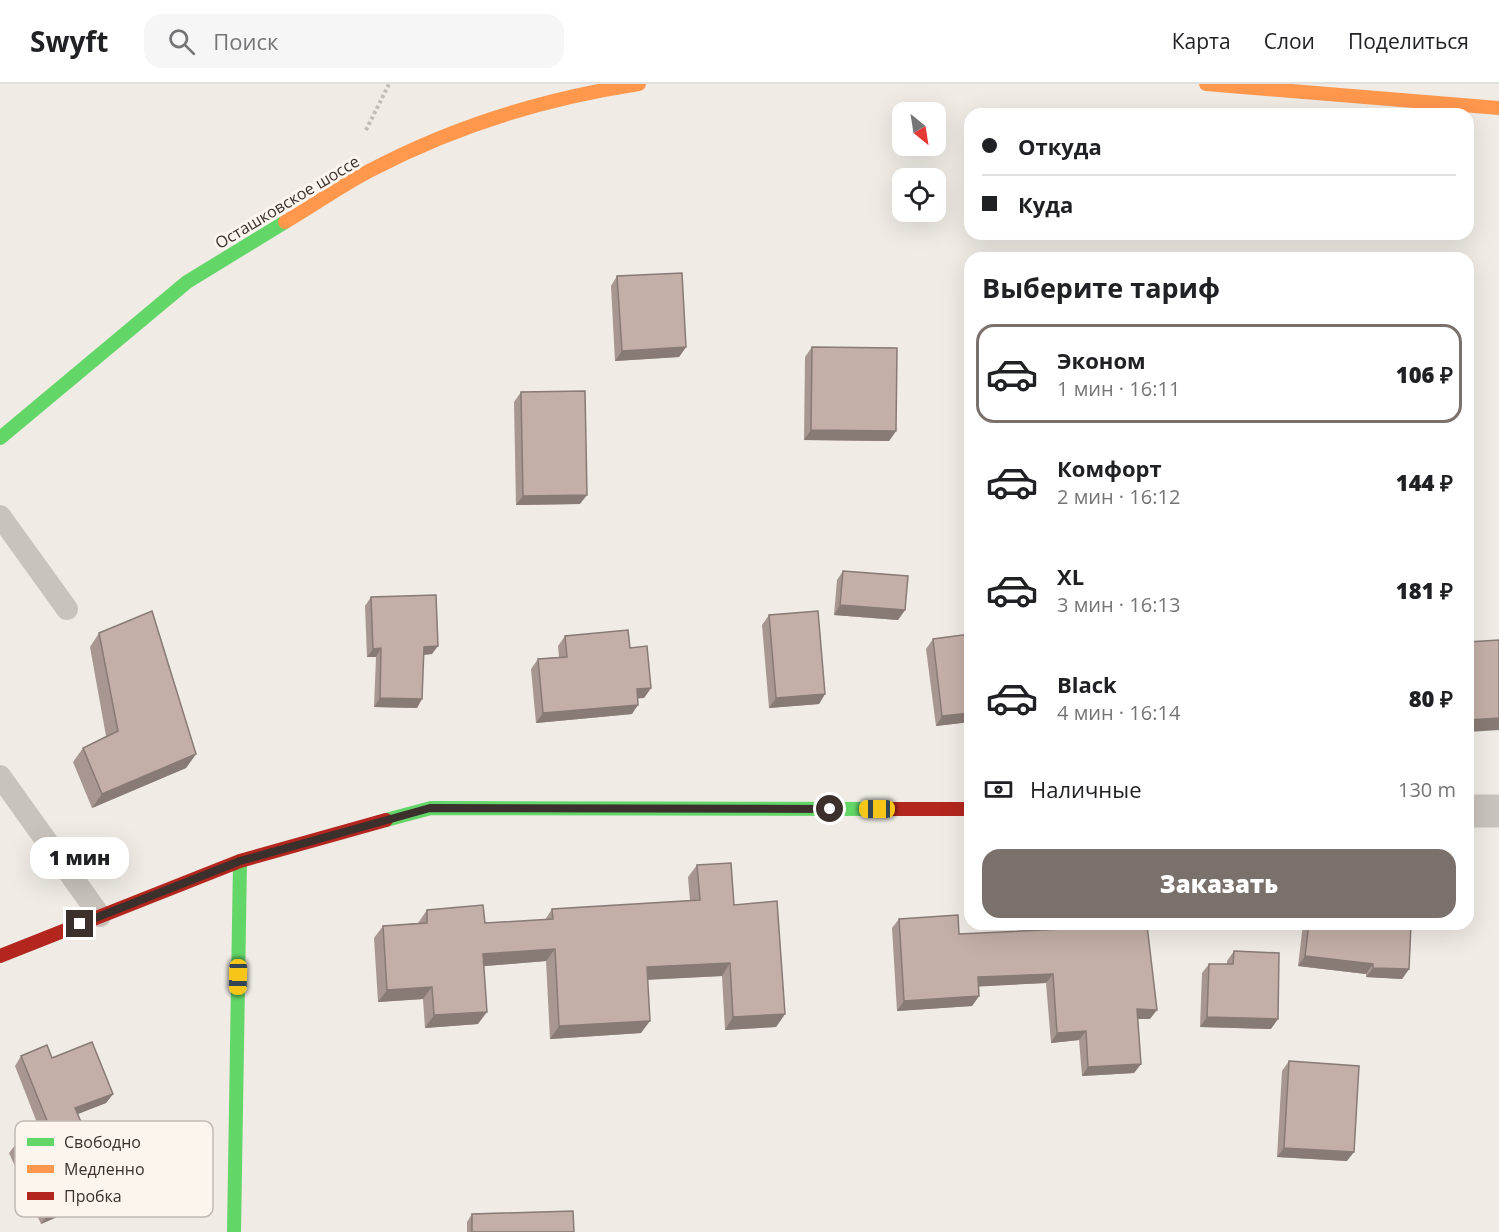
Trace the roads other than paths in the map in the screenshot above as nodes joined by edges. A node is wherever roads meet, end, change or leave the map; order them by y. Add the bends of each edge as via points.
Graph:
1 (639, 84) edge
2 (1206, 84) edge
3 (1499, 108) edge
4 (0, 438) edge
5 (0, 516) edge
6 (67, 609) dead end
7 (0, 776) edge
8 (964, 809) edge
9 (1474, 811) edge
10 (1499, 811) edge
11 (240, 861) junction
12 (100, 916) junction
13 (0, 956) edge
14 (234, 1232) edge

1 - 4 street, Осташковское шоссе via 600,90 482,121 371,170 187,282
2 - 3 street
5 - 6 lane
7 - 12 lane
8 - 11 street via 430,808
9 - 10 street
11 - 12 street
11 - 14 street
12 - 13 street

